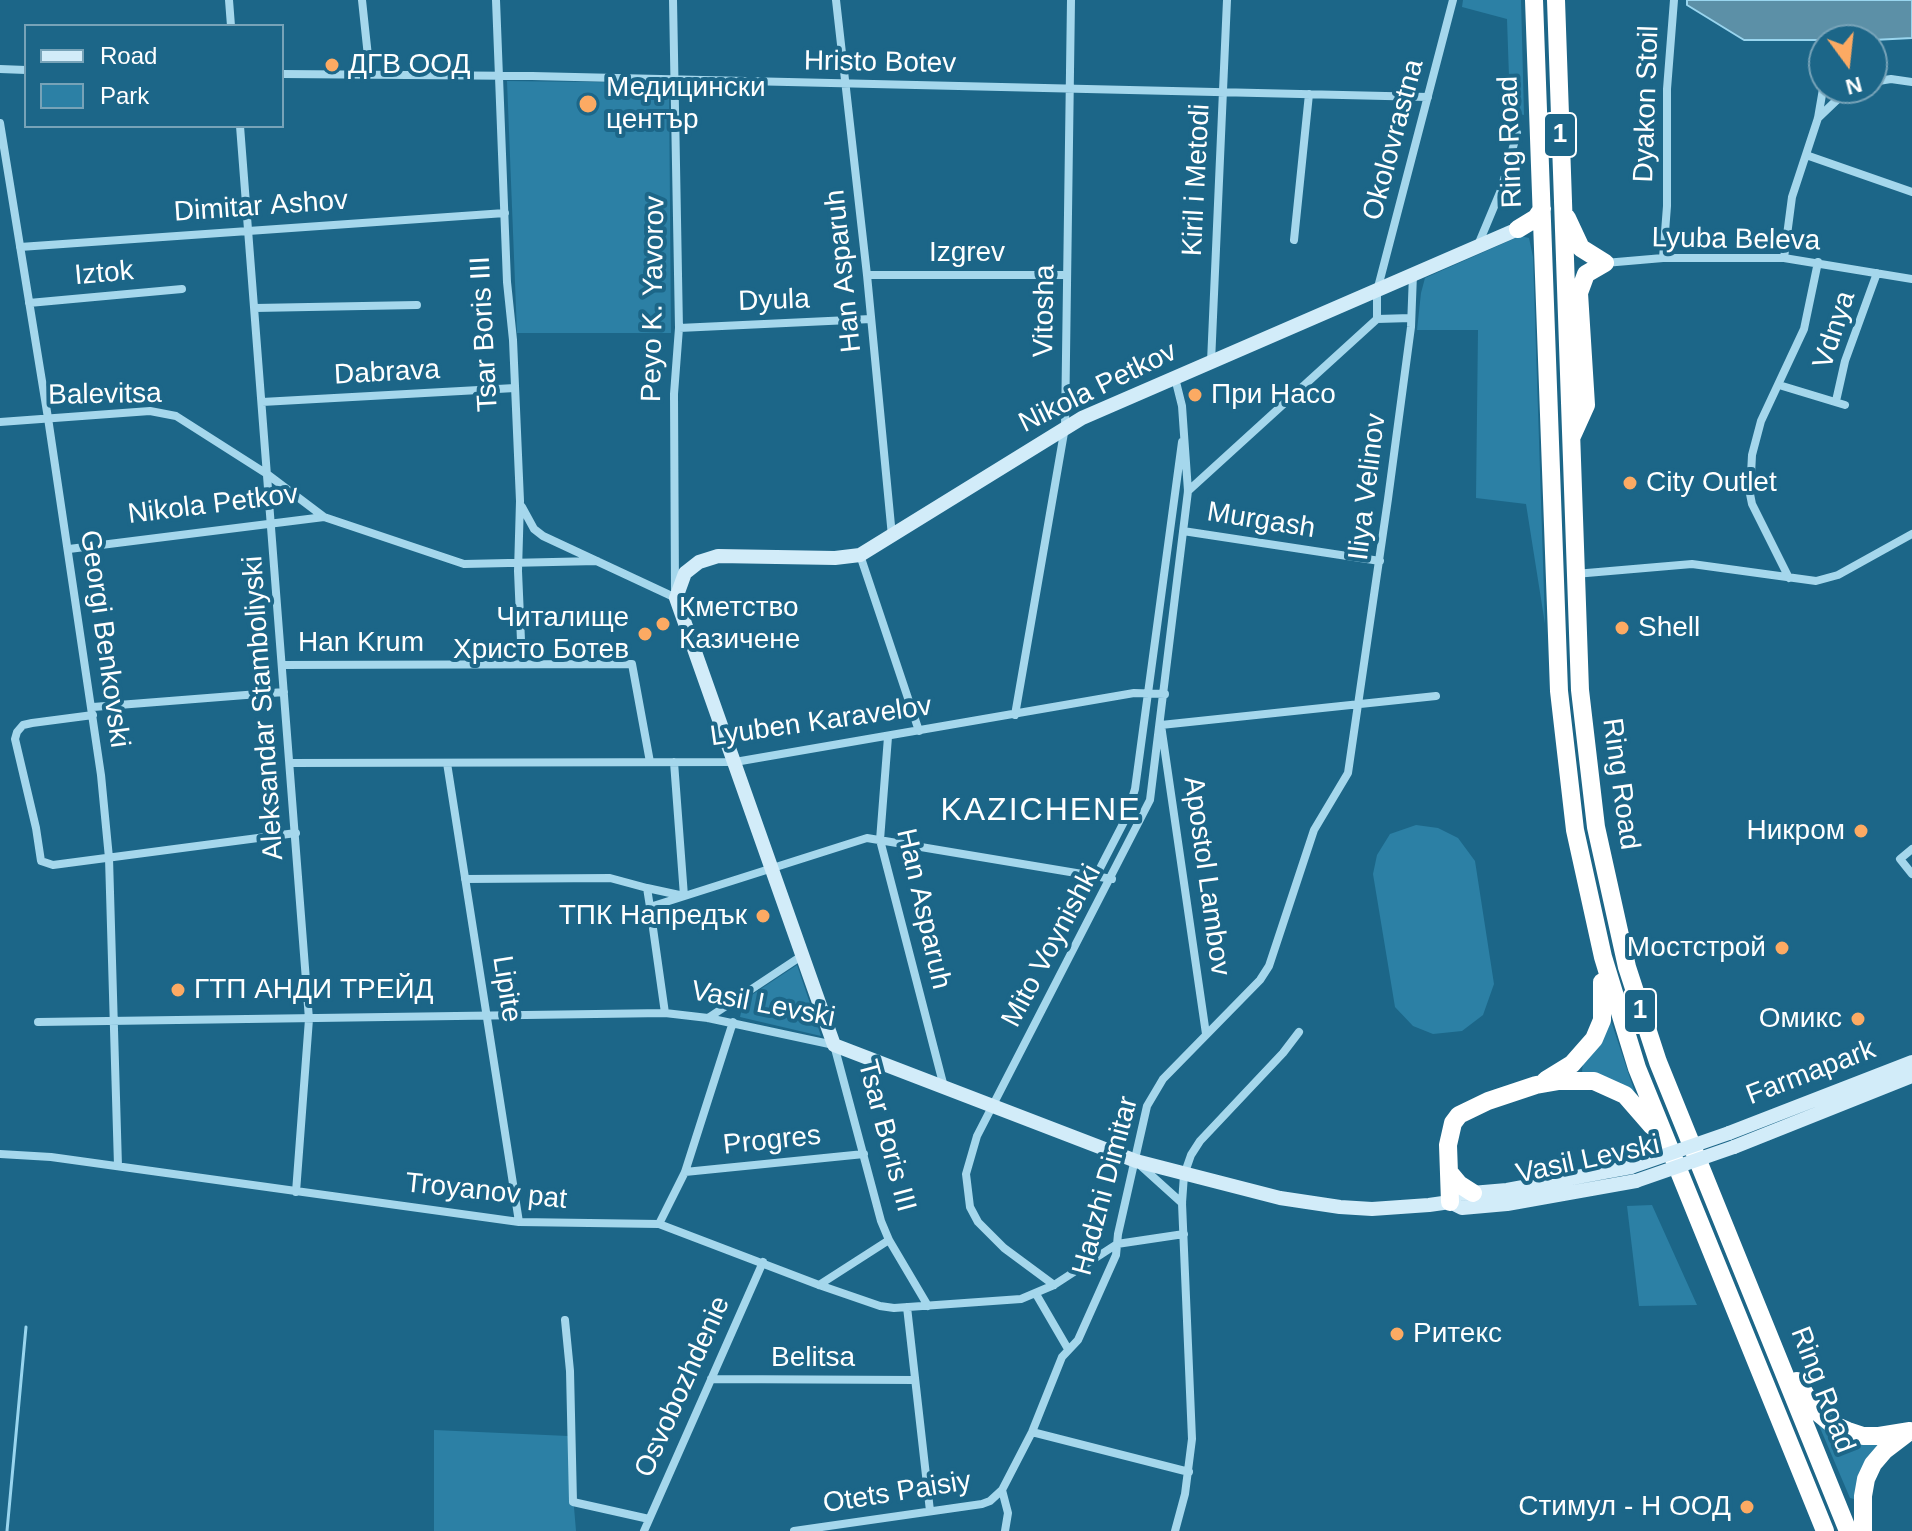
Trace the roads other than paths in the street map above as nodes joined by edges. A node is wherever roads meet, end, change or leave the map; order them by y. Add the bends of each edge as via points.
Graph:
1 (229, 0) edge
2 (362, 0) edge
3 (496, 0) edge
4 (673, 0) edge
5 (836, 0) edge
6 (1071, 0) edge
7 (1227, 0) edge
8 (1453, 0) edge
9 (1534, 0) edge
10 (1556, 0) edge
11 (1674, 0) edge
12 (231, 24) edge
13 (0, 69) edge
14 (24, 70) edge
15 (284, 74) edge
16 (370, 75) junction
17 (500, 75) junction
18 (674, 79) junction
19 (1888, 79) edge
20 (1912, 82) edge
21 (845, 84) junction
22 (1070, 89) junction
23 (1223, 93) junction
24 (1309, 94) junction
25 (1428, 97) junction
26 (1820, 104) edge
27 (1833, 104) edge
28 (1818, 118) junction
29 (0, 123) edge
30 (240, 128) edge
31 (1517, 133) dead end
32 (1806, 155) junction
33 (1912, 192) edge
34 (1563, 207) junction
35 (1542, 209) junction
36 (505, 213) junction
37 (1518, 229) junction
38 (249, 230) junction
39 (1294, 240) dead end
40 (1544, 243) junction
41 (1478, 246) junction
42 (20, 247) junction
43 (1663, 258) junction
44 (1784, 258) junction
45 (1818, 262) junction
46 (1605, 263) junction
47 (1877, 273) junction
48 (1413, 274) junction
49 (867, 275) junction
50 (1067, 275) junction
51 (1912, 279) edge
52 (182, 289) dead end
53 (1377, 291) junction
54 (29, 303) junction
55 (417, 305) dead end
56 (255, 308) junction
57 (1411, 318) junction
58 (871, 319) junction
59 (1377, 319) junction
60 (679, 328) junction
61 (1211, 362) junction
62 (1175, 378) junction
63 (1779, 385) junction
64 (515, 388) junction
65 (262, 402) junction
66 (48, 418) junction
67 (0, 422) edge
68 (1065, 427) junction
69 (1184, 430) junction
70 (1571, 438) junction
71 (267, 474) junction
72 (1188, 491) junction
73 (520, 501) junction
74 (324, 517) junction
75 (271, 524) junction
76 (1183, 531) junction
77 (1912, 534) edge
78 (892, 537) junction
79 (69, 549) junction
80 (860, 555) junction
81 (597, 561) junction
82 (1380, 561) junction
83 (519, 564) junction
84 (1575, 574) junction
85 (1789, 578) junction
86 (676, 598) junction
87 (522, 664) junction
88 (282, 665) junction
89 (284, 692) junction
90 (1147, 693) junction
91 (1165, 694) junction
92 (1436, 696) dead end
93 (1360, 705) junction
94 (93, 711) junction
95 (1015, 715) junction
96 (1161, 725) junction
97 (919, 731) junction
98 (888, 737) junction
99 (650, 762) junction
100 (674, 762) junction
101 (735, 762) junction
102 (290, 763) junction
103 (447, 763) junction
104 (296, 833) junction
105 (880, 840) junction
106 (1912, 849) edge
107 (109, 858) junction
108 (772, 869) junction
109 (1912, 874) edge
110 (1096, 876) junction
111 (465, 879) junction
112 (1112, 879) junction
113 (647, 888) junction
114 (684, 896) junction
115 (650, 907) junction
116 (803, 954) junction
117 (1603, 957) junction
118 (665, 1013) junction
119 (488, 1017) junction
120 (708, 1018) junction
121 (309, 1019) junction
122 (38, 1022) dead end
123 (113, 1022) junction
124 (733, 1022) junction
125 (1299, 1032) dead end
126 (1206, 1034) junction
127 (834, 1045) junction
128 (1912, 1062) edge
129 (1912, 1076) edge
130 (1536, 1085) junction
131 (944, 1088) junction
132 (992, 1107) junction
133 (1731, 1140) junction
134 (1666, 1144) junction
135 (0, 1154) edge
136 (864, 1154) junction
137 (1136, 1161) junction
138 (118, 1166) junction
139 (685, 1172) junction
140 (1449, 1172) junction
141 (1634, 1174) junction
142 (1184, 1175) junction
143 (296, 1192) junction
144 (1473, 1193) junction
145 (1450, 1202) junction
146 (1182, 1203) junction
147 (519, 1222) junction
148 (659, 1224) junction
149 (1184, 1234) junction
150 (889, 1240) junction
151 (1117, 1244) junction
152 (763, 1262) junction
153 (819, 1285) junction
154 (1054, 1285) junction
155 (1036, 1294) junction
156 (928, 1306) junction
157 (907, 1307) junction
158 (565, 1320) dead end
159 (1771, 1335) junction
160 (1068, 1349) junction
161 (711, 1379) junction
162 (914, 1380) junction
163 (1911, 1430) edge
164 (1032, 1432) junction
165 (1189, 1472) junction
166 (1002, 1490) junction
167 (930, 1511) junction
168 (649, 1519) junction
169 (644, 1531) edge
170 (794, 1531) edge
171 (1005, 1531) edge
172 (1175, 1531) edge
173 (1825, 1531) edge
174 (1848, 1531) edge
175 (1863, 1531) edge

1 - 12 street
2 - 16 street
3 - 17 street, Tsar Boris III
4 - 18 street, Peyo K. Yavorov
5 - 21 street, Han Asparuh
6 - 22 street, Vitosha
7 - 23 street, Kiril i Metodi
8 - 25 street, Okolovrastna
9 - 35 highway, Ring Road / 1
10 - 34 highway, Ring Road / 1
11 - 43 street, Dyakon Stoil
13 - 14 street
15 - 16 street, Hristo Botev
16 - 17 street, Hristo Botev
17 - 18 street, Hristo Botev
17 - 36 street, Tsar Boris III
18 - 21 street, Hristo Botev
18 - 60 street, Peyo K. Yavorov
19 - 20 street
21 - 22 street, Hristo Botev
21 - 49 street, Han Asparuh
22 - 23 street, Hristo Botev
22 - 50 street, Vitosha
23 - 24 street, Hristo Botev
23 - 61 street, Kiril i Metodi
24 - 25 street, Hristo Botev
24 - 39 street
25 - 53 street, Okolovrastna
26 - 28 street
27 - 28 street
28 - 32 street
29 - 42 street, Georgi Benkovski
30 - 38 street, Aleksandar Stamboliyski
31 - 41 street
32 - 33 street
32 - 44 street via 1792,197
34 - 46 highway via 1581,248
34 - 70 highway, Ring Road / 1
35 - 37 highway
35 - 40 highway, Ring Road / 1
36 - 38 street, Dimitar Ashov
36 - 64 street, Tsar Boris III
37 - 40 highway
37 - 41 street, Nikola Petkov
38 - 42 street, Dimitar Ashov
38 - 56 street, Aleksandar Stamboliyski
40 - 117 highway, Ring Road / 1 via 1562,728 1575,830
41 - 48 street, Nikola Petkov
42 - 54 street, Georgi Benkovski
43 - 44 street, Lyuba Beleva
43 - 46 street, Lyuba Beleva
44 - 45 street, Lyuba Beleva
45 - 47 street, Lyuba Beleva
45 - 63 street via 1804,329
46 - 70 highway via 1586,274 1579,293 1586,405
47 - 51 street, Lyuba Beleva
47 - 63 street, Vdnya via 1845,361 1841,403
48 - 53 street, Nikola Petkov
48 - 57 street, Iliya Velinov
49 - 50 street, Izgrev
49 - 58 street, Han Asparuh
50 - 68 street, Vitosha
52 - 54 street, Iztok
53 - 59 street
53 - 61 street, Nikola Petkov
54 - 66 street, Georgi Benkovski
55 - 56 street
56 - 65 street, Aleksandar Stamboliyski
57 - 59 street
57 - 82 street, Iliya Velinov
58 - 60 street, Dyula
58 - 78 street, Han Asparuh
59 - 72 street
60 - 86 street, Peyo K. Yavorov via 674,394
61 - 62 street, Nikola Petkov
62 - 68 street, Nikola Petkov
62 - 69 street, Mito Voynishki
63 - 85 street via 1755,440 1750,494
64 - 65 street, Dabrava
64 - 73 street, Tsar Boris III
65 - 71 street, Aleksandar Stamboliyski
66 - 67 street, Balevitsa
66 - 71 street, Balevitsa via 164,412
66 - 79 street, Georgi Benkovski
68 - 78 street, Nikola Petkov
68 - 95 street, Vitosha
69 - 72 street, Mito Voynishki
69 - 90 street, Mito Voynishki
70 - 84 highway, Ring Road / 1
71 - 74 street, Balevitsa
71 - 75 street, Aleksandar Stamboliyski
72 - 76 street, Mito Voynishki
73 - 81 street via 534,529
73 - 83 street, Tsar Boris III
74 - 75 street, Nikola Petkov
74 - 83 street, Nikola Petkov via 464,564
75 - 79 street, Nikola Petkov
75 - 88 street, Aleksandar Stamboliyski
76 - 82 street, Murgash
76 - 91 street, Mito Voynishki
77 - 85 street via 1826,580
78 - 80 street, Nikola Petkov
79 - 94 street, Georgi Benkovski
80 - 86 street, Nikola Petkov via 718,556 685,573
80 - 97 street
81 - 83 street, Nikola Petkov
81 - 86 street
82 - 93 street, Iliya Velinov
83 - 87 street, Tsar Boris III
84 - 85 street via 1692,564
84 - 159 highway, Ring Road / 1 via 1587,767 1624,955 1672,1099
86 - 101 street, Tsar Boris III
87 - 88 street, Han Krum
87 - 99 street, Han Krum via 632,664
88 - 89 street, Aleksandar Stamboliyski
89 - 94 street, Han Krum
89 - 102 street, Aleksandar Stamboliyski
90 - 91 street, Lyuben Karavelov
90 - 95 street, Lyuben Karavelov
90 - 110 street, Mito Voynishki via 1132,805
91 - 96 street, Mito Voynishki
92 - 93 street
93 - 96 street
93 - 126 street, Hadzhi Dimitar via 1348,773 1314,830 1269,966
94 - 107 street, Georgi Benkovski
94 - 107 street, Han Krum via 23,725 15,739 38,855 46,864
95 - 97 street, Lyuben Karavelov
96 - 112 street, Mito Voynishki via 1150,800
96 - 126 street, Apostol Lambov
97 - 98 street, Lyuben Karavelov
98 - 101 street, Lyuben Karavelov
98 - 105 street, Han Asparuh
99 - 100 street, Lyuben Karavelov
99 - 103 street, Lyuben Karavelov
100 - 101 street, Lyuben Karavelov
100 - 114 street
101 - 108 street, Tsar Boris III
102 - 103 street, Lyuben Karavelov
102 - 104 street, Aleksandar Stamboliyski
103 - 111 street, Lipite
104 - 107 street
104 - 121 street, Aleksandar Stamboliyski
105 - 108 street via 859,838
105 - 110 street
105 - 131 street, Han Asparuh
106 - 109 street via 1900,859
107 - 123 street, Georgi Benkovski
108 - 114 street
108 - 116 street, Tsar Boris III
110 - 112 street
111 - 113 street via 595,877
111 - 119 street, Lipite
112 - 132 street, Mito Voynishki
113 - 114 street
113 - 115 street
114 - 115 street
115 - 118 street
116 - 120 street
116 - 127 street, Tsar Boris III
117 - 130 highway via 1602,1020 1594,1039 1572,1064
117 - 134 highway, Ring Road / 1
118 - 119 street, Vasil Levski
118 - 120 street, Vasil Levski
119 - 121 street, Vasil Levski
119 - 147 street, Lipite
120 - 124 street, Vasil Levski
121 - 123 street, Vasil Levski
121 - 143 street, Aleksandar Stamboliyski
122 - 123 street, Vasil Levski
123 - 138 street, Georgi Benkovski
124 - 127 street, Vasil Levski
124 - 139 street
125 - 142 street via 1200,1141
126 - 137 street, Hadzhi Dimitar via 1154,1091
127 - 131 street, Vasil Levski
127 - 136 street, Tsar Boris III
128 - 133 street, Farmapark
129 - 133 street, Farmapark
130 - 134 highway via 1577,1080 1610,1087 1636,1106
130 - 140 highway via 1459,1115 1449,1133
131 - 132 street, Vasil Levski
132 - 137 street, Vasil Levski
132 - 154 street, Mito Voynishki via 966,1174 970,1207 988,1235
133 - 141 street, Vasil Levski, bridge
134 - 173 highway, Ring Road / 1
135 - 138 street, Troyanov pat
136 - 139 street, Progres
136 - 150 street, Tsar Boris III
137 - 142 street, Vasil Levski
137 - 146 street
137 - 151 street, Hadzhi Dimitar
138 - 143 street, Troyanov pat
139 - 148 street
140 - 144 highway
140 - 145 highway
141 - 144 street, Vasil Levski
141 - 145 street, Vasil Levski via 1507,1204 1462,1208
142 - 145 street, Vasil Levski via 1355,1209
142 - 146 street
143 - 147 street, Troyanov pat
144 - 145 street, Vasil Levski
146 - 149 street
147 - 148 street, Troyanov pat
148 - 152 street, Troyanov pat
149 - 151 street
149 - 165 street
150 - 153 street
150 - 156 street, Tsar Boris III
151 - 154 street
151 - 160 street, Hadzhi Dimitar via 1078,1340
152 - 153 street, Troyanov pat
152 - 161 street, Osvobozhdenie
153 - 157 street, Troyanov pat via 880,1306
154 - 155 street
155 - 156 street via 1005,1302
155 - 160 street
156 - 157 street, Troyanov pat
157 - 162 street
158 - 168 street via 573,1502
159 - 163 highway via 1816,1411 1832,1424 1863,1436
159 - 174 highway, Ring Road / 1
160 - 164 street
161 - 162 street, Belitsa
161 - 168 street, Osvobozhdenie
162 - 167 street
163 - 175 highway via 1873,1464 1863,1496
164 - 165 street
164 - 166 street
165 - 172 street
166 - 167 street, Otets Paisiy via 990,1501
166 - 171 street via 1008,1513
167 - 170 street, Otets Paisiy
168 - 169 street, Osvobozhdenie

